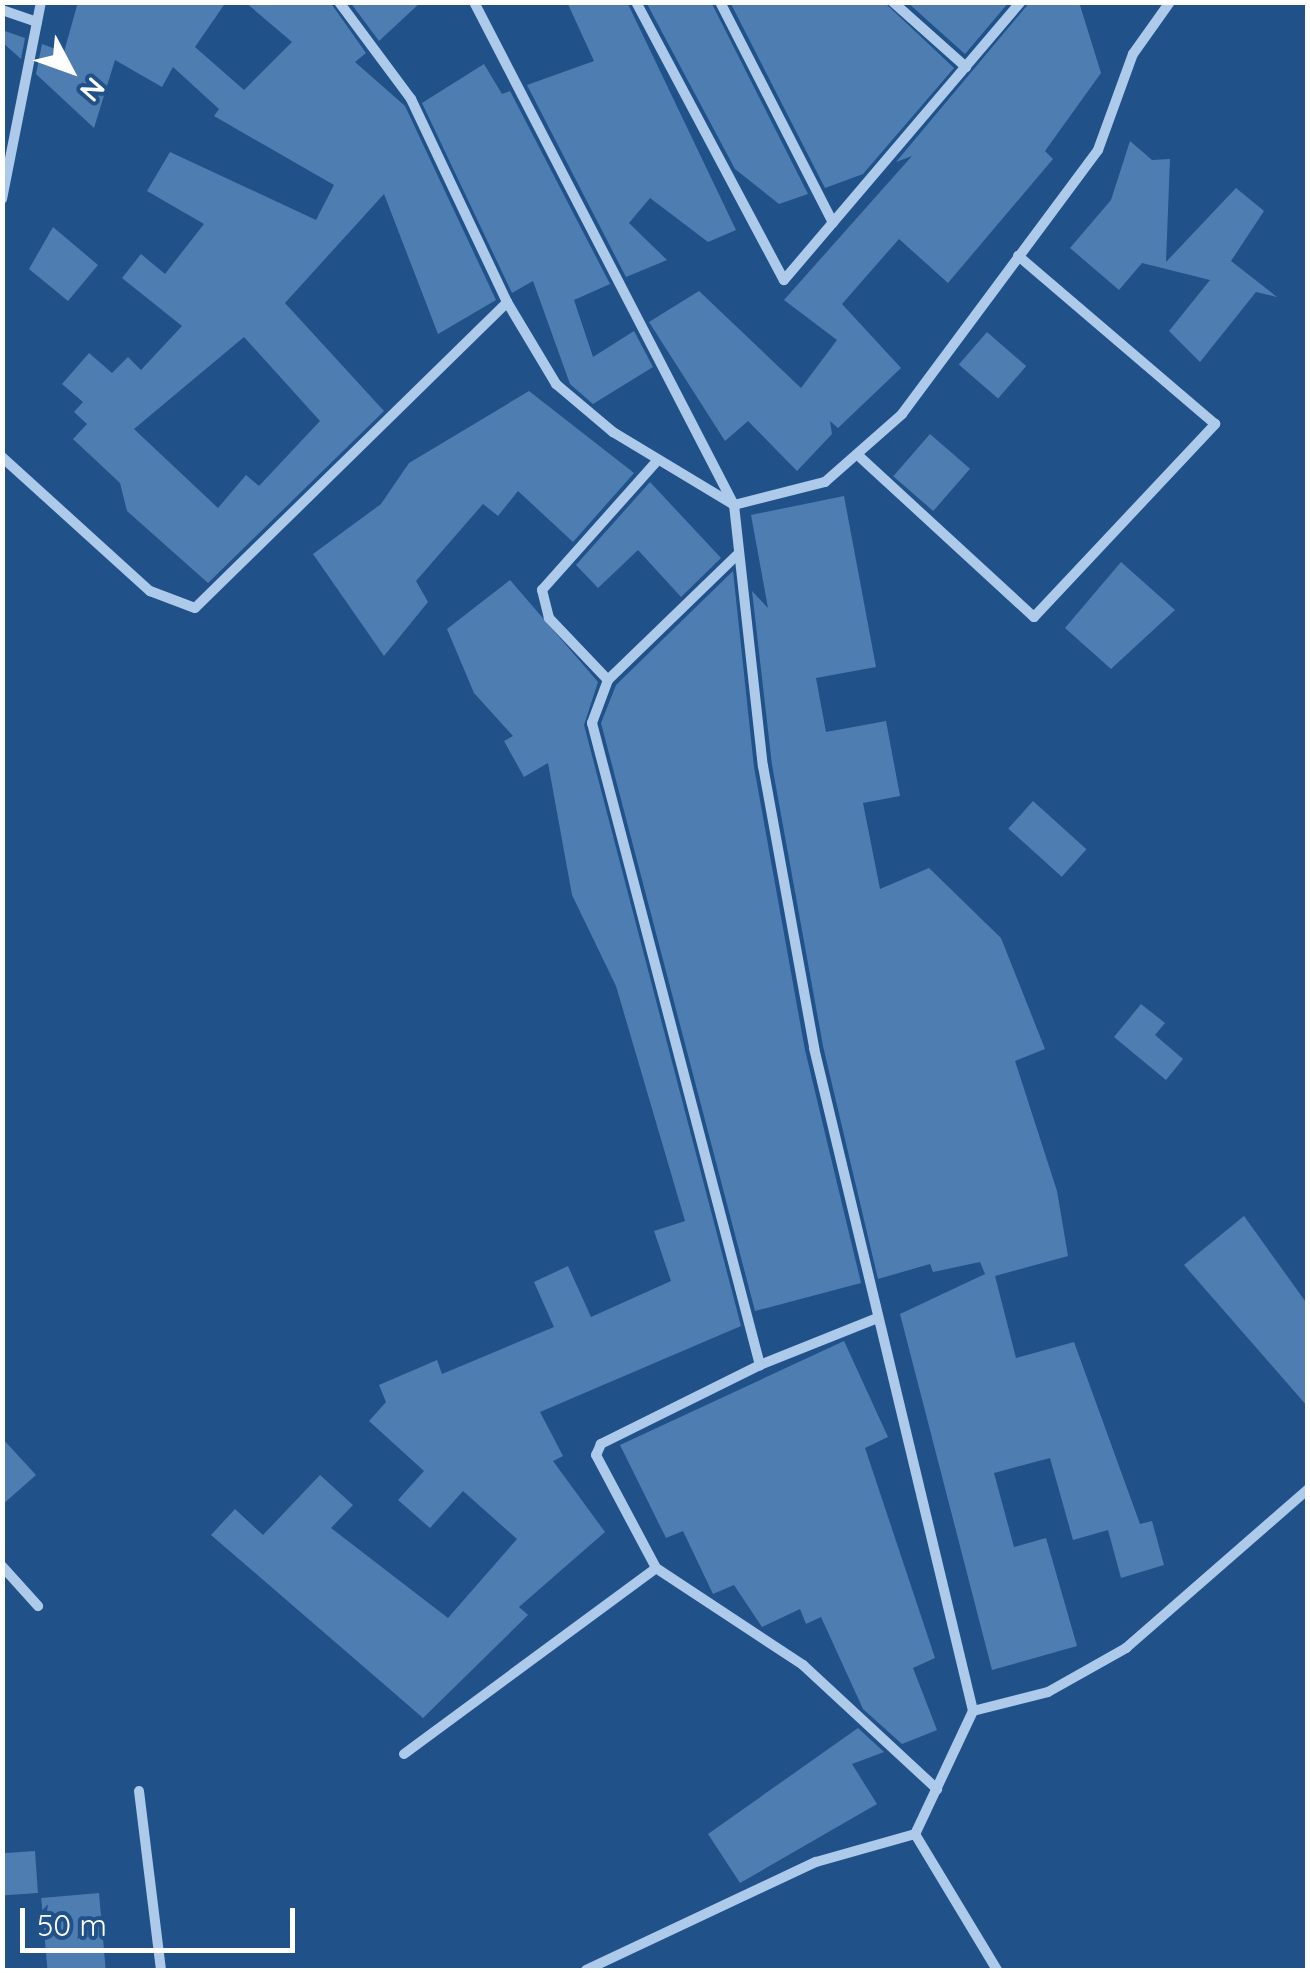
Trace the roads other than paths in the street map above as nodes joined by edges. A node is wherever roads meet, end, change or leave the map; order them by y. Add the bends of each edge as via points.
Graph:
1 (41, 2) edge
2 (339, 2) edge
3 (474, 2) edge
4 (636, 2) edge
5 (720, 2) edge
6 (893, 2) edge
7 (1021, 2) edge
8 (1170, 2) edge
9 (2, 10) edge
10 (37, 22) junction
11 (966, 67) junction
12 (2, 198) edge
13 (832, 224) junction
14 (1018, 256) junction
15 (506, 302) junction
16 (2, 457) edge
17 (861, 458) junction
18 (658, 461) junction
19 (734, 505) junction
20 (738, 554) junction
21 (608, 680) junction
22 (875, 1319) junction
23 (760, 1365) junction
24 (1308, 1489) edge
25 (2, 1566) edge
26 (656, 1568) junction
27 (38, 1606) dead end
28 (973, 1710) junction
29 (404, 1754) dead end
30 (937, 1789) junction
31 (139, 1791) dead end
32 (915, 1834) junction
33 (161, 1970) edge
34 (586, 1970) edge
35 (997, 1970) edge

1 - 10 street
2 - 15 street via 429,130
3 - 19 street
4 - 13 street via 784,280
5 - 13 street
6 - 11 street
7 - 11 street
8 - 14 street via 1133,54 1098,150
9 - 10 street
10 - 12 street
11 - 13 street
14 - 17 street
14 - 17 street via 1215,424 1034,617
15 - 16 street via 196,608 150,591
15 - 18 street via 556,384
17 - 19 street via 825,482
18 - 19 street
18 - 21 street via 542,590 549,618
19 - 20 street
20 - 21 street
20 - 22 street via 766,785
21 - 23 street via 594,704 594,742 679,1030
22 - 23 street
22 - 28 street
23 - 26 street via 597,1448
24 - 28 street via 1126,1648 1048,1692
25 - 27 street
26 - 29 street
26 - 30 street via 803,1665
28 - 30 street
30 - 32 street
31 - 33 street
32 - 34 street via 816,1862
32 - 35 street

